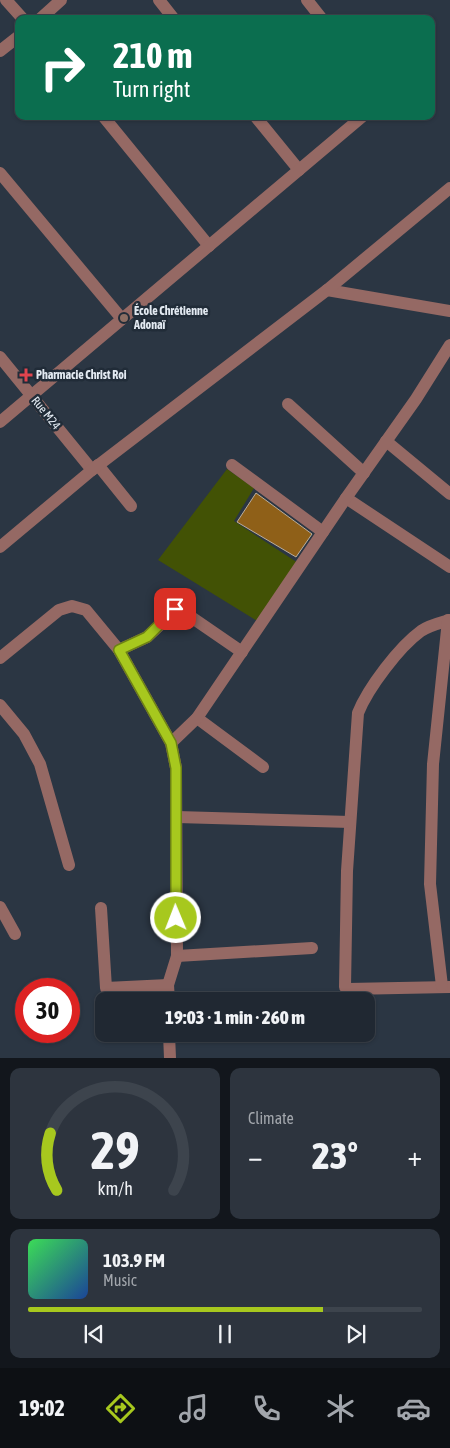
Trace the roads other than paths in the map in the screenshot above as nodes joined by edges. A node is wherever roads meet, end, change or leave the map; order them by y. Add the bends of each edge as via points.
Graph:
1 (6, 0) edge
2 (62, 0) edge
3 (159, 0) edge
4 (307, 0) edge
5 (20, 15) edge
6 (45, 15) edge
7 (171, 15) edge
8 (319, 15) edge
9 (15, 39) edge
10 (0, 51) edge
11 (106, 120) edge
12 (258, 120) edge
13 (358, 120) edge
14 (299, 170) junction
15 (0, 173) edge
16 (450, 188) edge
17 (208, 246) junction
18 (327, 290) junction
19 (450, 312) edge
20 (122, 319) junction
21 (450, 346) edge
22 (0, 357) edge
23 (32, 395) junction
24 (288, 404) dead end
25 (0, 422) edge
26 (386, 441) junction
27 (232, 465) dead end
28 (95, 467) junction
29 (364, 473) junction
30 (450, 494) edge
31 (346, 498) junction
32 (131, 506) dead end
33 (323, 532) junction
34 (0, 547) edge
35 (450, 567) edge
36 (449, 620) edge
37 (119, 650) junction
38 (242, 652) junction
39 (0, 658) edge
40 (0, 705) edge
41 (197, 718) junction
42 (171, 743) junction
43 (263, 767) dead end
44 (176, 817) junction
45 (350, 822) junction
46 (69, 865) dead end
47 (0, 907) edge
48 (102, 908) dead end
49 (15, 934) dead end
50 (312, 948) dead end
51 (177, 956) junction
52 (168, 985) junction
53 (446, 987) edge
54 (168, 992) edge
55 (169, 1042) edge
56 (170, 1058) edge

1 - 5 street
2 - 6 street
3 - 7 street
4 - 8 street
9 - 10 street
11 - 17 street
12 - 14 street
13 - 14 street
14 - 17 street
15 - 20 street
16 - 18 street
17 - 20 street
18 - 19 street
18 - 28 street
20 - 23 street
21 - 26 street
22 - 23 street, Rue M24
23 - 25 street
23 - 28 street, Rue M24
24 - 29 street
26 - 29 street
26 - 30 street
27 - 33 street
28 - 32 street, Rue M24
28 - 34 street
29 - 31 street
31 - 33 street
31 - 35 street
33 - 38 street
36 - 45 street via 419,632 363,701 358,713
36 - 53 street via 433,764 430,884
37 - 38 street via 147,637 178,608
37 - 39 street via 86,610 72,606 59,610
37 - 42 street
38 - 41 street
40 - 46 street via 24,734 40,764
41 - 42 street
41 - 43 street
42 - 44 street via 176,768
44 - 45 street
44 - 51 street
45 - 53 street via 346,988
47 - 49 street
48 - 52 street via 106,988
50 - 51 street
51 - 52 street
52 - 54 street
55 - 56 street

